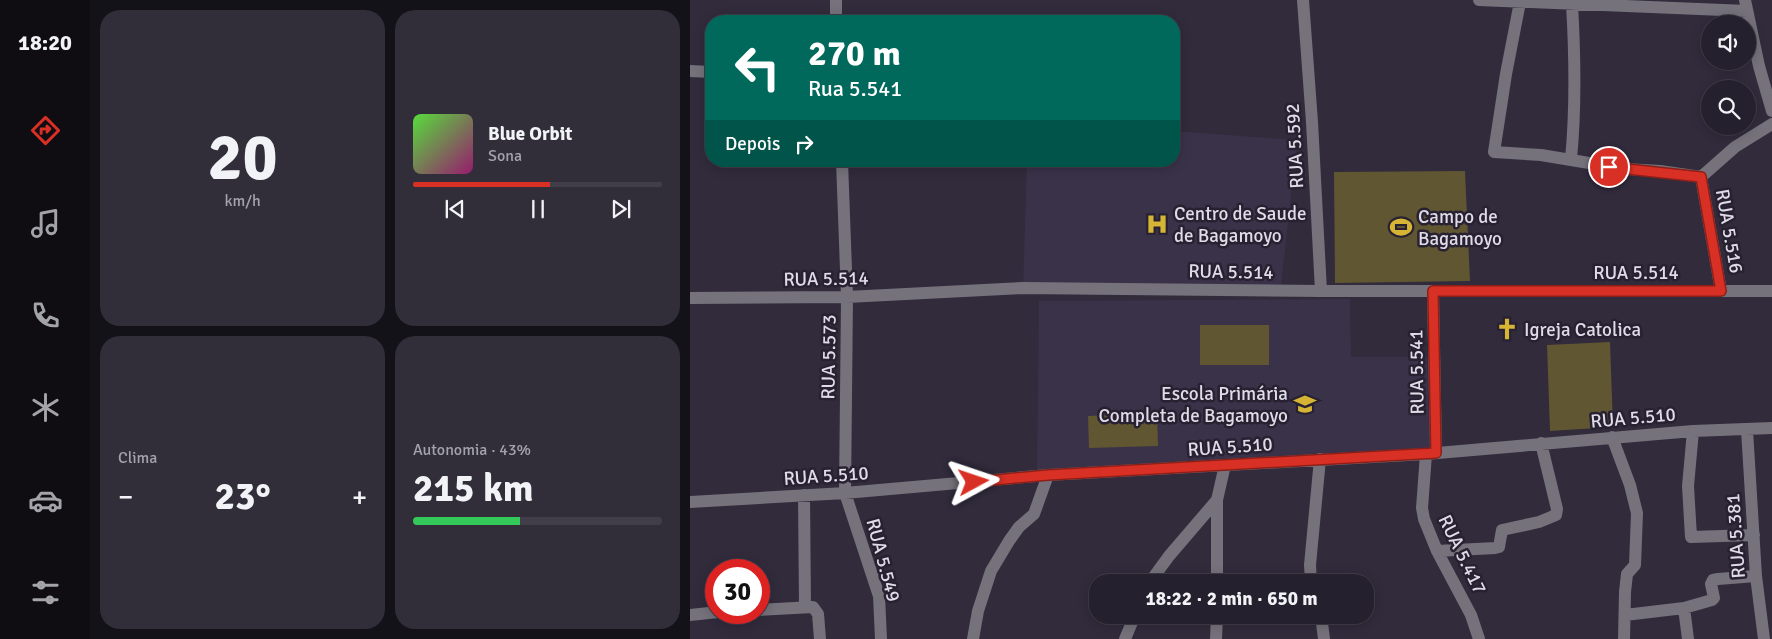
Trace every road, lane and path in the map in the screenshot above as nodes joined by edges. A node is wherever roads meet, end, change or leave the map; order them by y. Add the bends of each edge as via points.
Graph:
1 (836, 0) edge
2 (1302, 0) edge
3 (1479, 0) edge
4 (1520, 2) junction
5 (1572, 4) junction
6 (1746, 6) edge
7 (836, 15) edge
8 (690, 71) edge
9 (705, 72) edge
10 (1772, 111) edge
11 (1772, 124) edge
12 (1571, 159) junction
13 (842, 167) edge
14 (1701, 177) junction
15 (1321, 291) junction
16 (1433, 291) junction
17 (1721, 291) junction
18 (1772, 291) edge
19 (847, 297) junction
20 (690, 298) edge
21 (1772, 428) edge
22 (1747, 430) junction
23 (1693, 431) junction
24 (1612, 437) junction
25 (1541, 443) junction
26 (1431, 454) junction
27 (1320, 459) junction
28 (1225, 465) junction
29 (1048, 475) junction
30 (845, 493) junction
31 (804, 496) junction
32 (1217, 500) junction
33 (690, 502) edge
34 (1754, 535) junction
35 (1436, 551) junction
36 (1156, 574) edge
37 (1217, 574) edge
38 (1311, 574) edge
39 (1756, 576) junction
40 (809, 606) junction
41 (1684, 608) junction
42 (770, 609) edge
43 (705, 613) edge
44 (690, 614) edge
45 (1625, 615) junction
46 (1131, 624) edge
47 (1217, 624) edge
48 (1322, 624) edge
49 (820, 639) edge
50 (881, 639) edge
51 (973, 639) edge
52 (1124, 639) edge
53 (1216, 639) edge
54 (1324, 639) edge
55 (1479, 639) edge
56 (1624, 639) edge
57 (1688, 639) edge
58 (1764, 639) edge

1 - 7 street
2 - 15 street, RUA 5.592
3 - 4 street
4 - 5 street
4 - 12 street via 1494,152
5 - 6 street
5 - 12 street via 1574,132
6 - 10 street
8 - 9 street
11 - 14 street, RUA 5.516 via 1735,147
12 - 14 street
13 - 19 street, RUA 5.573
14 - 17 street, RUA 5.516
15 - 16 street, RUA 5.514
15 - 19 street, RUA 5.514 via 1023,288
16 - 17 street, RUA 5.514
16 - 26 street, RUA 5.541
17 - 18 street, RUA 5.514
19 - 20 street, RUA 5.514
19 - 30 street, RUA 5.573
21 - 22 street, RUA 5.510
22 - 23 street, RUA 5.510
22 - 34 street, RUA 5.381
23 - 24 street, RUA 5.510
23 - 34 street via 1688,486 1691,537
24 - 25 street, RUA 5.510
24 - 45 street via 1637,513 1635,565 1627,576
25 - 26 street, RUA 5.510
25 - 35 street via 1556,515 1502,530 1499,547
26 - 27 street, RUA 5.510
26 - 35 street, RUA 5.417 via 1422,508
27 - 28 street, RUA 5.510
27 - 38 street
28 - 29 street, RUA 5.510
28 - 32 street
29 - 30 street, RUA 5.510
29 - 51 street via 1034,514 1019,527 991,571
30 - 31 street, RUA 5.510
30 - 50 street, RUA 5.549 via 879,596
31 - 33 street, RUA 5.510
31 - 40 street
32 - 36 street
32 - 37 street
34 - 39 street, RUA 5.381
35 - 55 street, RUA 5.417 via 1467,607
39 - 41 street via 1713,580 1712,600
39 - 58 street, RUA 5.381
40 - 42 street
40 - 49 street via 818,614
41 - 45 street
41 - 57 street
43 - 44 street
45 - 56 street
46 - 52 street
47 - 53 street
48 - 54 street

